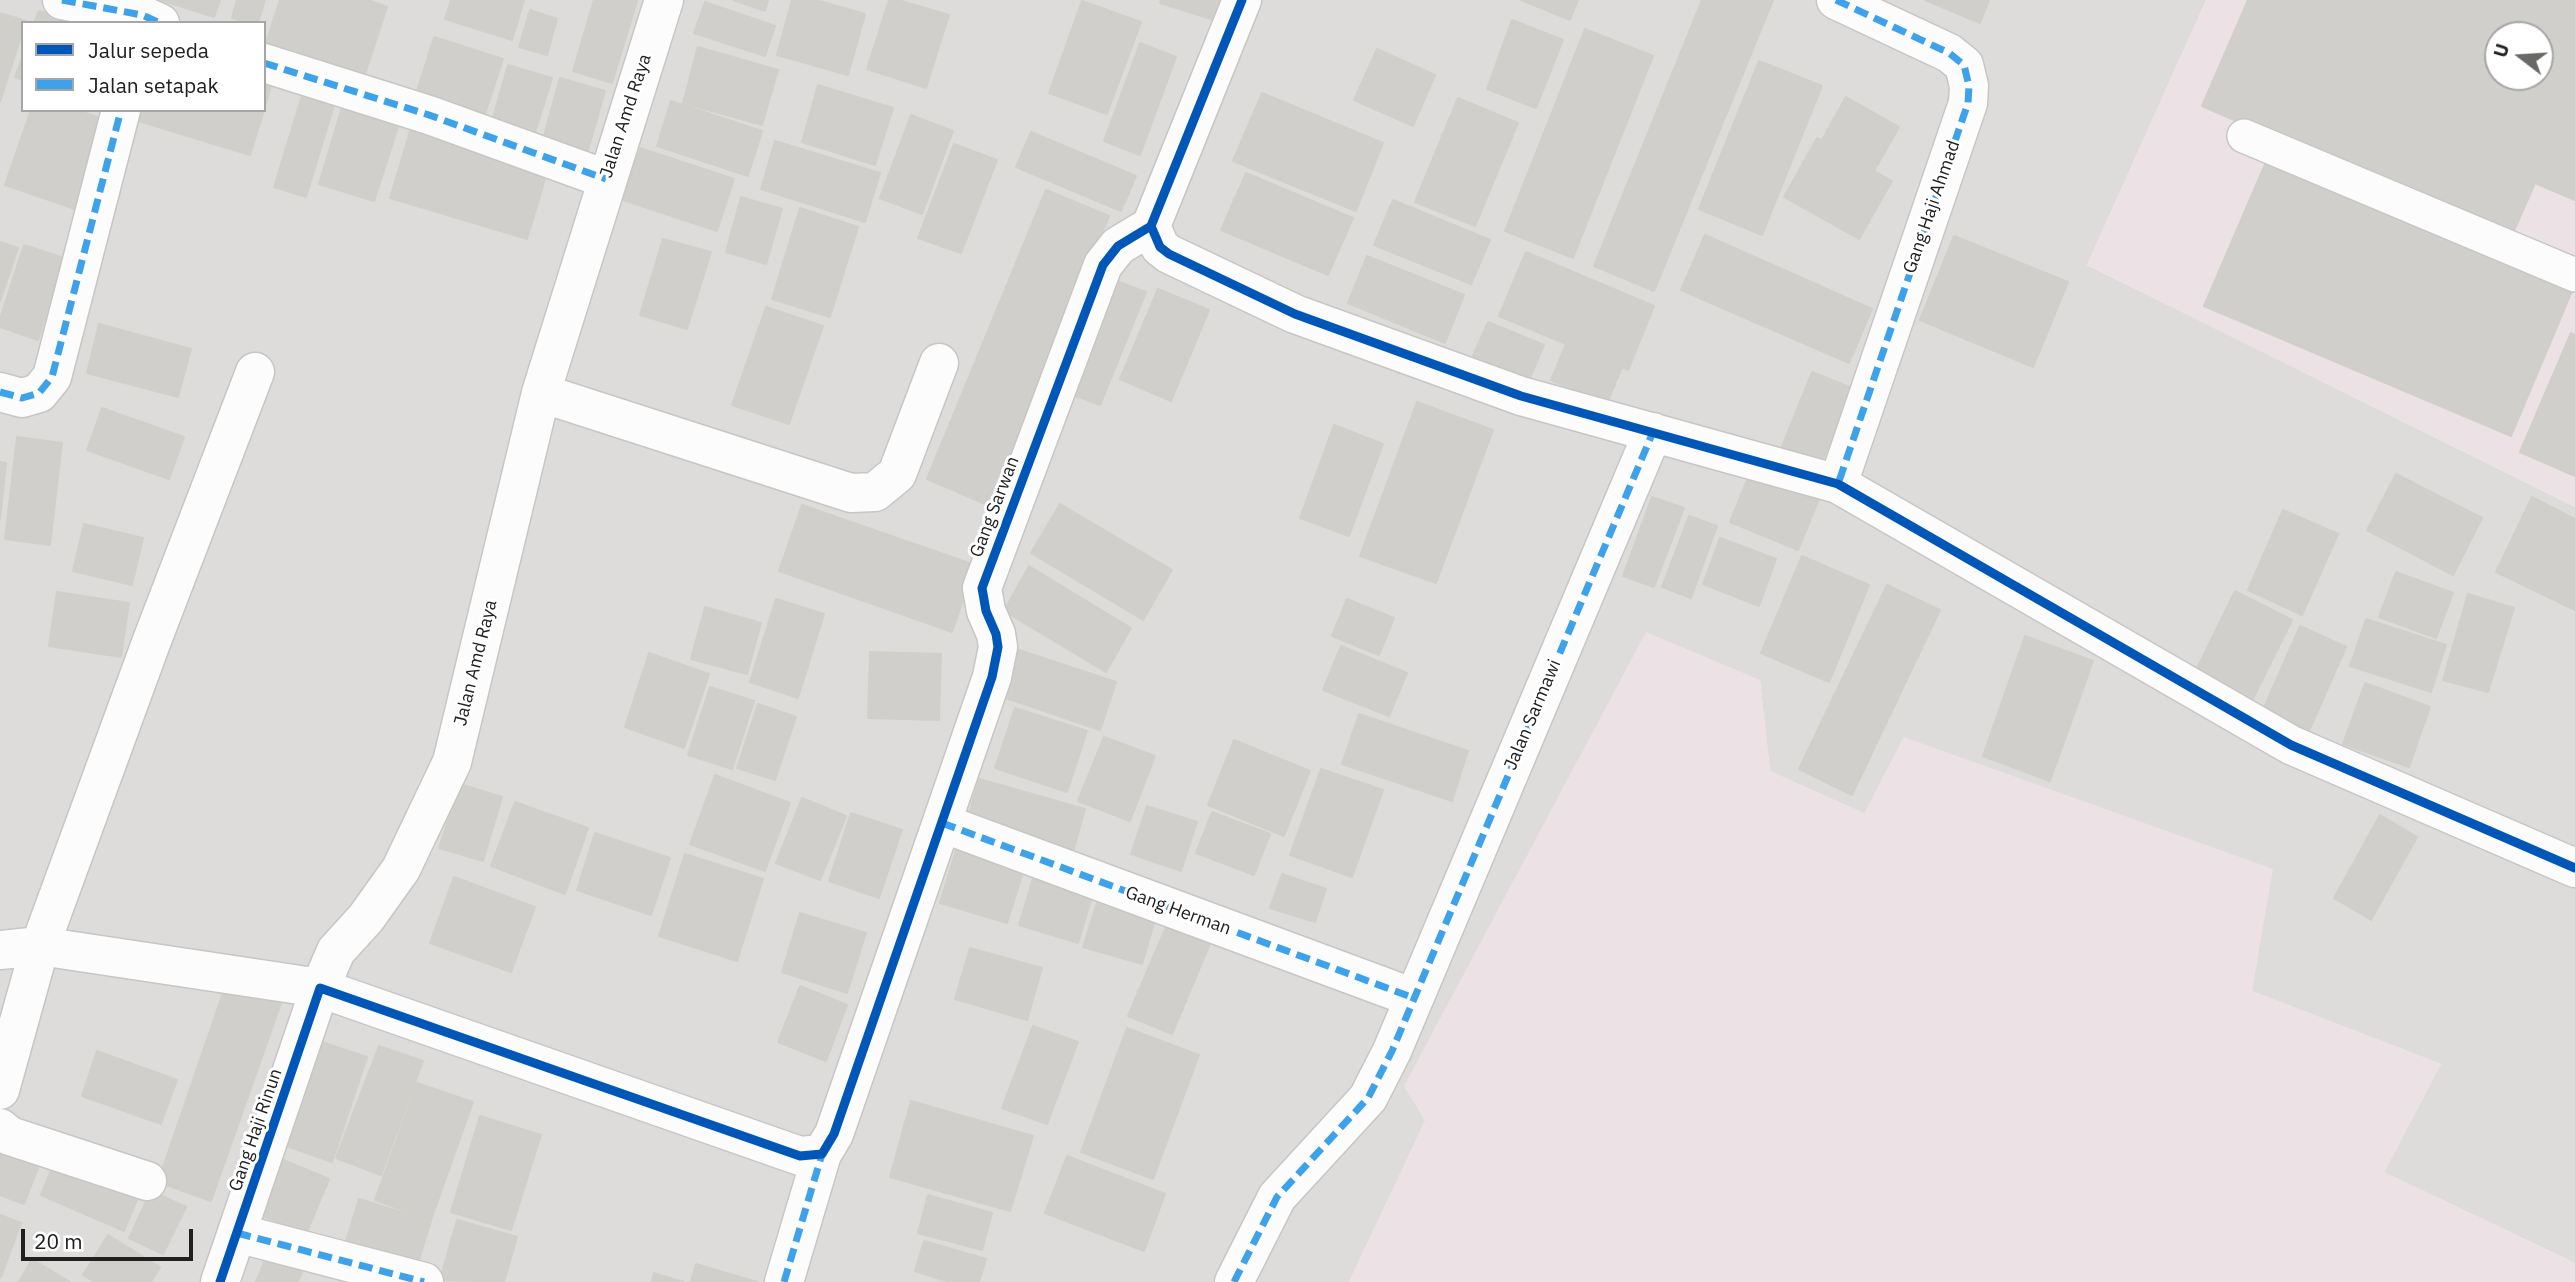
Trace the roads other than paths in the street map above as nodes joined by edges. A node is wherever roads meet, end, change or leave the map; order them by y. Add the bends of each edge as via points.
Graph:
1 (62, 0) edge
2 (664, 0) edge
3 (1242, 0) edge
4 (1836, 0) edge
5 (148, 20) edge
6 (266, 64) edge
7 (120, 112) edge
8 (2244, 135) dead end
9 (606, 179) junction
10 (1151, 226) junction
11 (2575, 275) edge
12 (939, 363) dead end
13 (254, 372) dead end
14 (0, 392) edge
15 (541, 393) junction
16 (1653, 432) junction
17 (1838, 484) junction
18 (942, 823) junction
19 (2575, 868) edge
20 (40, 946) junction
21 (0, 950) edge
22 (320, 988) junction
23 (1414, 998) junction
24 (0, 1090) edge
25 (0, 1128) edge
26 (822, 1154) junction
27 (147, 1181) dead end
28 (237, 1233) junction
29 (220, 1282) edge
30 (424, 1282) edge
31 (784, 1282) edge
32 (1234, 1282) edge

1 - 5 street
2 - 9 street, Jalan Amd Raya
3 - 10 street
4 - 17 street, Gang Haji Ahmad via 1950,54 1964,65 1969,86 1968,103
6 - 9 street via 429,115
7 - 14 street via 52,377 39,393 22,398
8 - 11 lane
9 - 15 street, Jalan Amd Raya
10 - 16 street via 1160,247 1169,254 1295,314 1521,396
10 - 18 street, Gang Sarwan via 1118,246 1103,265 982,588 998,647
12 - 15 street via 897,474 875,492 851,493
13 - 20 street
15 - 22 street, Jalan Amd Raya via 452,762 401,869 336,951
16 - 17 street
16 - 23 street, Jalan Sarmawi
17 - 19 street via 2291,746
18 - 23 street, Gang Herman
18 - 26 street, Gang Sarwan via 834,1135
20 - 21 street
20 - 22 street
20 - 24 street
22 - 26 street via 800,1156
22 - 28 street, Gang Haji Rinun
23 - 32 street, Jalan Sarmawi via 1368,1098 1277,1196
25 - 27 street via 10,1136
26 - 31 street, Gang Sarwan
28 - 29 street, Gang Haji Rinun
28 - 30 street

